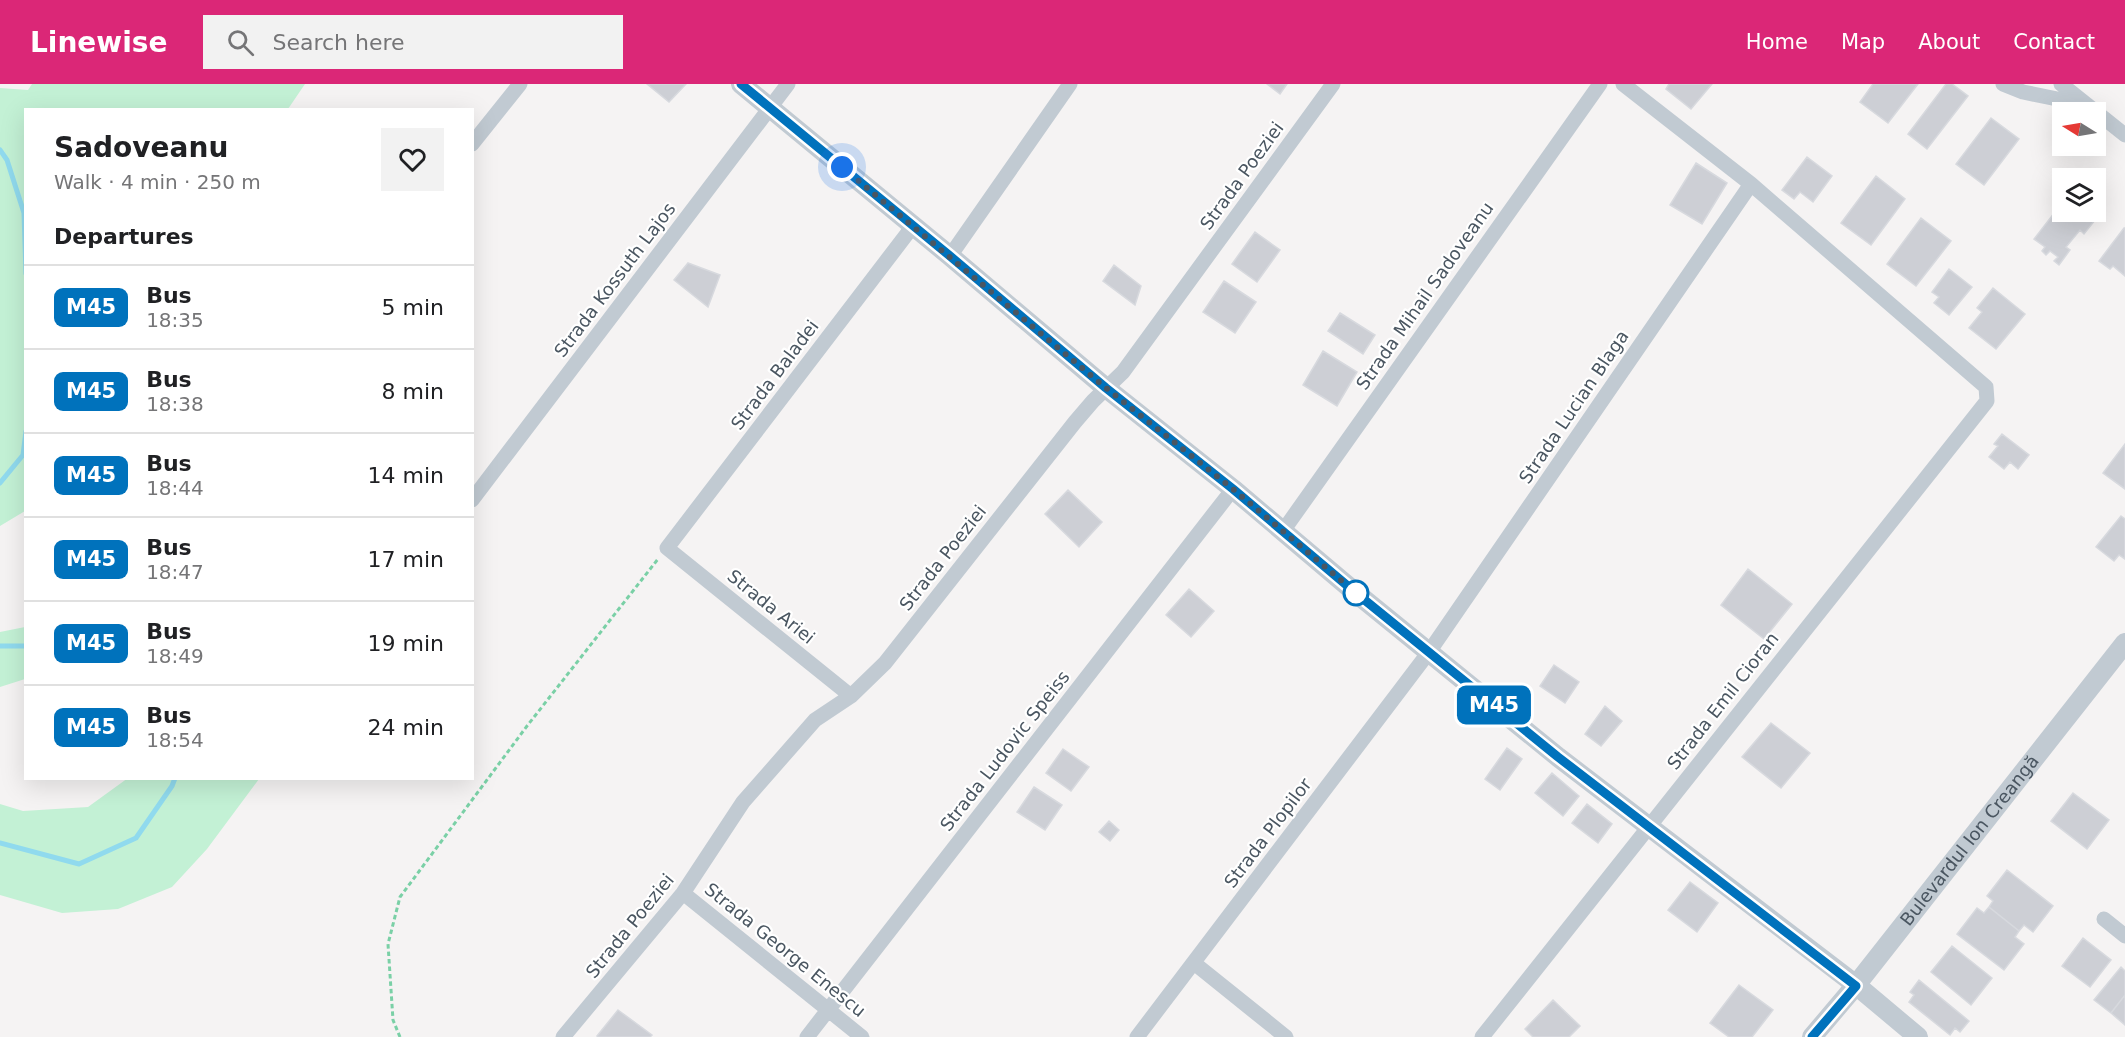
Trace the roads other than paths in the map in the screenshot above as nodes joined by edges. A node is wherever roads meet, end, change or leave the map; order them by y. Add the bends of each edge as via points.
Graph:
1 (520, 84) edge
2 (741, 84) edge
3 (788, 84) edge
4 (1070, 84) edge
5 (1333, 84) edge
6 (1600, 84) edge
7 (1623, 84) edge
8 (2003, 84) edge
9 (2061, 84) edge
10 (2073, 102) edge
11 (2083, 102) edge
12 (770, 108) junction
13 (2106, 120) edge
14 (2125, 135) edge
15 (474, 142) edge
16 (1751, 183) junction
17 (913, 226) junction
18 (950, 256) junction
19 (1106, 388) junction
20 (1233, 489) junction
21 (474, 497) edge
22 (1283, 531) junction
23 (667, 548) joint
24 (2125, 643) edge
25 (1429, 652) junction
26 (851, 696) junction
27 (1649, 826) junction
28 (683, 893) junction
29 (2104, 919) dead end
30 (2125, 936) edge
31 (1194, 963) junction
32 (1856, 986) junction
33 (829, 1009) junction
34 (563, 1037) edge
35 (807, 1037) edge
36 (862, 1037) edge
37 (1137, 1037) edge
38 (1286, 1037) edge
39 (1482, 1037) edge
40 (1812, 1037) edge
41 (1918, 1037) edge

1 - 15 street
2 - 12 street
3 - 12 street, Strada Kossuth Lajos
4 - 18 street
5 - 19 street, Strada Poeziei via 1123,372
6 - 22 street, Strada Mihail Sadoveanu
7 - 16 street
8 - 10 street
9 - 11 street
12 - 17 street
12 - 21 street, Strada Kossuth Lajos
13 - 14 street
16 - 25 street, Strada Lucian Blaga
16 - 27 street, Strada Emil Cioran via 1986,387 1987,400
17 - 18 street
17 - 23 street, Strada Baladei
18 - 19 street
19 - 20 street
19 - 26 street, Strada Poeziei via 1074,422 885,663
20 - 22 street
20 - 33 street, Strada Ludovic Speiss
22 - 25 street
23 - 26 street, Strada Ariei
24 - 32 street, Bulevardul Ion Creangă
25 - 27 street
25 - 31 street, Strada Plopilor
26 - 28 street, Strada Poeziei via 815,720 743,802
27 - 32 street
27 - 39 street, Strada Emil Cioran
28 - 33 street, Strada George Enescu
28 - 34 street, Strada Poeziei
29 - 30 street
31 - 37 street, Strada Plopilor
31 - 38 street
32 - 40 street, Bulevardul Ion Creangă
32 - 41 street
33 - 35 street, Strada Ludovic Speiss
33 - 36 street, Strada George Enescu

